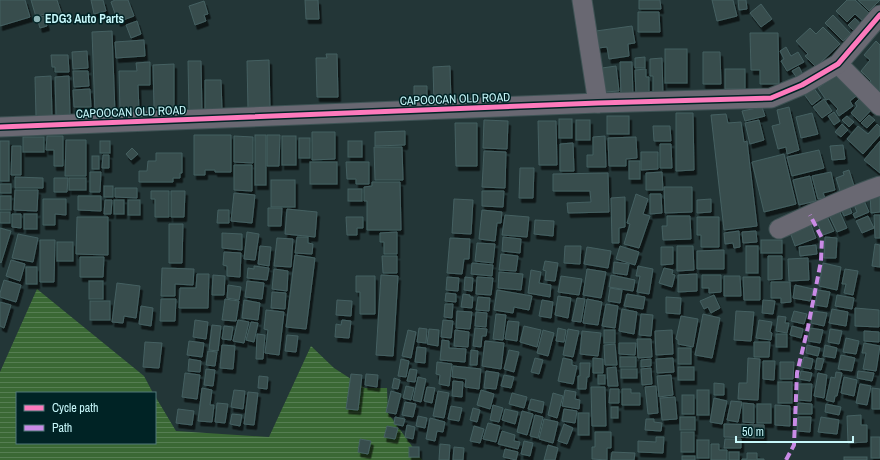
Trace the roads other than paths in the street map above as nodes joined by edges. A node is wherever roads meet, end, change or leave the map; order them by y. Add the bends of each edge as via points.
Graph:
1 (582, 0) edge
2 (880, 15) edge
3 (838, 64) junction
4 (598, 103) junction
5 (880, 106) edge
6 (0, 127) edge
7 (880, 186) edge
8 (779, 229) dead end

1 - 4 street
2 - 3 street, CAPOOCAN OLD ROAD
3 - 4 street, CAPOOCAN OLD ROAD via 802,85 771,98
3 - 5 street
4 - 6 street, CAPOOCAN OLD ROAD
7 - 8 street

